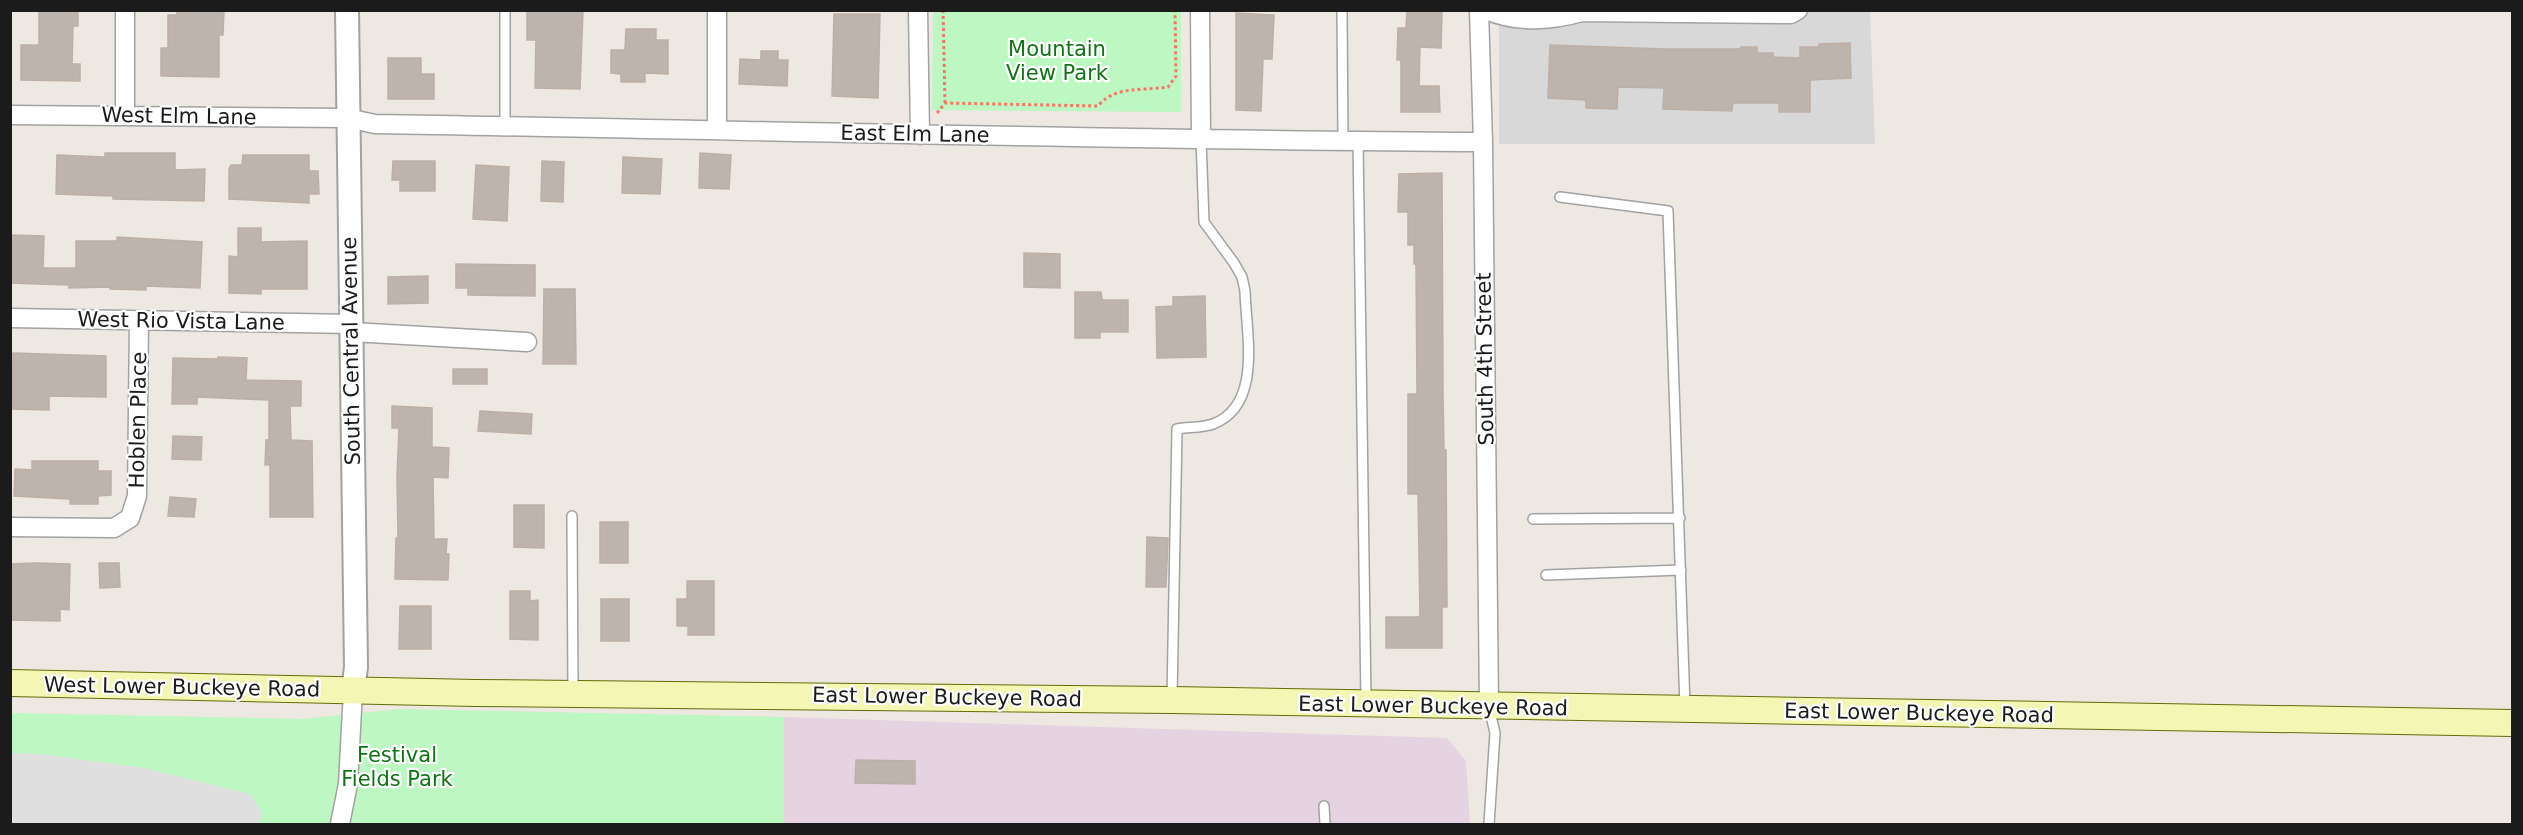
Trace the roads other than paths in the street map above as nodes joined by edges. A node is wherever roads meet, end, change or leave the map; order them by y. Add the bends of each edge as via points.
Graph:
1 (125, 10) edge
2 (347, 10) edge
3 (505, 10) edge
4 (717, 10) edge
5 (918, 10) edge
6 (1200, 10) edge
7 (1342, 10) edge
8 (1479, 10) edge
9 (1486, 10) edge
10 (1798, 10) edge
11 (1581, 11) edge
12 (10, 114) edge
13 (125, 116) junction
14 (347, 118) junction
15 (505, 126) junction
16 (717, 129) junction
17 (920, 135) junction
18 (1201, 139) junction
19 (1351, 140) junction
20 (1483, 142) junction
21 (1560, 197) dead end
22 (10, 318) edge
23 (139, 320) junction
24 (352, 328) junction
25 (527, 342) dead end
26 (572, 516) dead end
27 (1680, 518) junction
28 (1533, 519) dead end
29 (10, 526) edge
30 (1681, 570) junction
31 (1546, 575) dead end
32 (10, 683) edge
33 (353, 691) junction
34 (573, 694) junction
35 (1172, 700) junction
36 (1366, 704) junction
37 (1490, 707) junction
38 (1685, 710) junction
39 (2512, 723) edge
40 (1324, 806) dead end
41 (340, 825) edge
42 (1325, 825) edge
43 (1489, 825) edge

1 - 13 street
2 - 14 street, South Central Avenue
3 - 15 lane
4 - 16 street
5 - 17 street
6 - 18 street
7 - 19 lane
8 - 20 street, South 4th Street
9 - 11 street via 1505,18 1546,19
10 - 11 street via 1791,14
12 - 13 street, West Elm Lane
13 - 14 street, West Elm Lane
14 - 15 street, East Elm Lane via 375,124
14 - 24 street, South Central Avenue
15 - 16 street, East Elm Lane
16 - 17 street, East Elm Lane
17 - 18 street, East Elm Lane
18 - 19 street, East Elm Lane
18 - 35 lane via 1204,222 1234,263 1243,284 1248,380 1242,400 1231,413 1213,424 1177,429
19 - 20 street, East Elm Lane
19 - 36 lane
20 - 37 street, South 4th Street
21 - 27 lane via 1668,211
22 - 23 street, West Rio Vista Lane
23 - 24 street, West Rio Vista Lane
23 - 29 street, Hoblen Place via 138,496 130,518 114,528
24 - 25 street, West Rio Vista Lane
24 - 33 street, South Central Avenue via 356,667
26 - 34 lane
27 - 28 lane
27 - 30 lane
30 - 31 lane
30 - 38 lane
32 - 33 main road, West Lower Buckeye Road
33 - 34 main road, East Lower Buckeye Road
33 - 41 street via 348,784
34 - 35 main road, East Lower Buckeye Road
35 - 36 main road, East Lower Buckeye Road
36 - 37 main road, East Lower Buckeye Road
37 - 38 main road, East Lower Buckeye Road
37 - 43 lane via 1494,733
38 - 39 main road, East Lower Buckeye Road
40 - 42 lane

